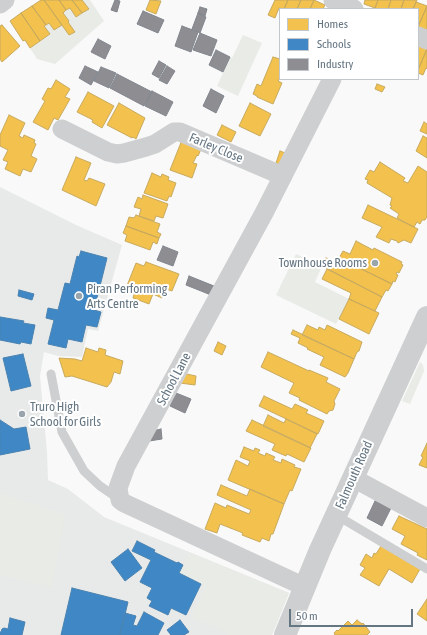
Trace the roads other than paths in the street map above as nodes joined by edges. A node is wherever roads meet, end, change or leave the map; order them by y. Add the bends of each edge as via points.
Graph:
1 (5, 0) edge
2 (333, 0) edge
3 (0, 4) edge
4 (352, 8) edge
5 (331, 80) edge
6 (62, 130) dead end
7 (282, 176) junction
8 (427, 317) edge
9 (51, 374) dead end
10 (353, 478) junction
11 (120, 500) junction
12 (336, 515) junction
13 (427, 518) edge
14 (427, 569) edge
15 (305, 587) junction
16 (285, 635) edge

1 - 3 street
2 - 4 street
5 - 7 street, School Lane
6 - 7 street, Farley Close via 116,154 150,146 174,132 180,132
7 - 11 street, School Lane via 261,220 126,466 118,488
8 - 10 street, Falmouth Road
9 - 11 lane via 62,432 84,471
10 - 12 street, Falmouth Road
10 - 13 street
11 - 15 street
12 - 14 lane
12 - 15 street, Falmouth Road
15 - 16 street, Falmouth Road

